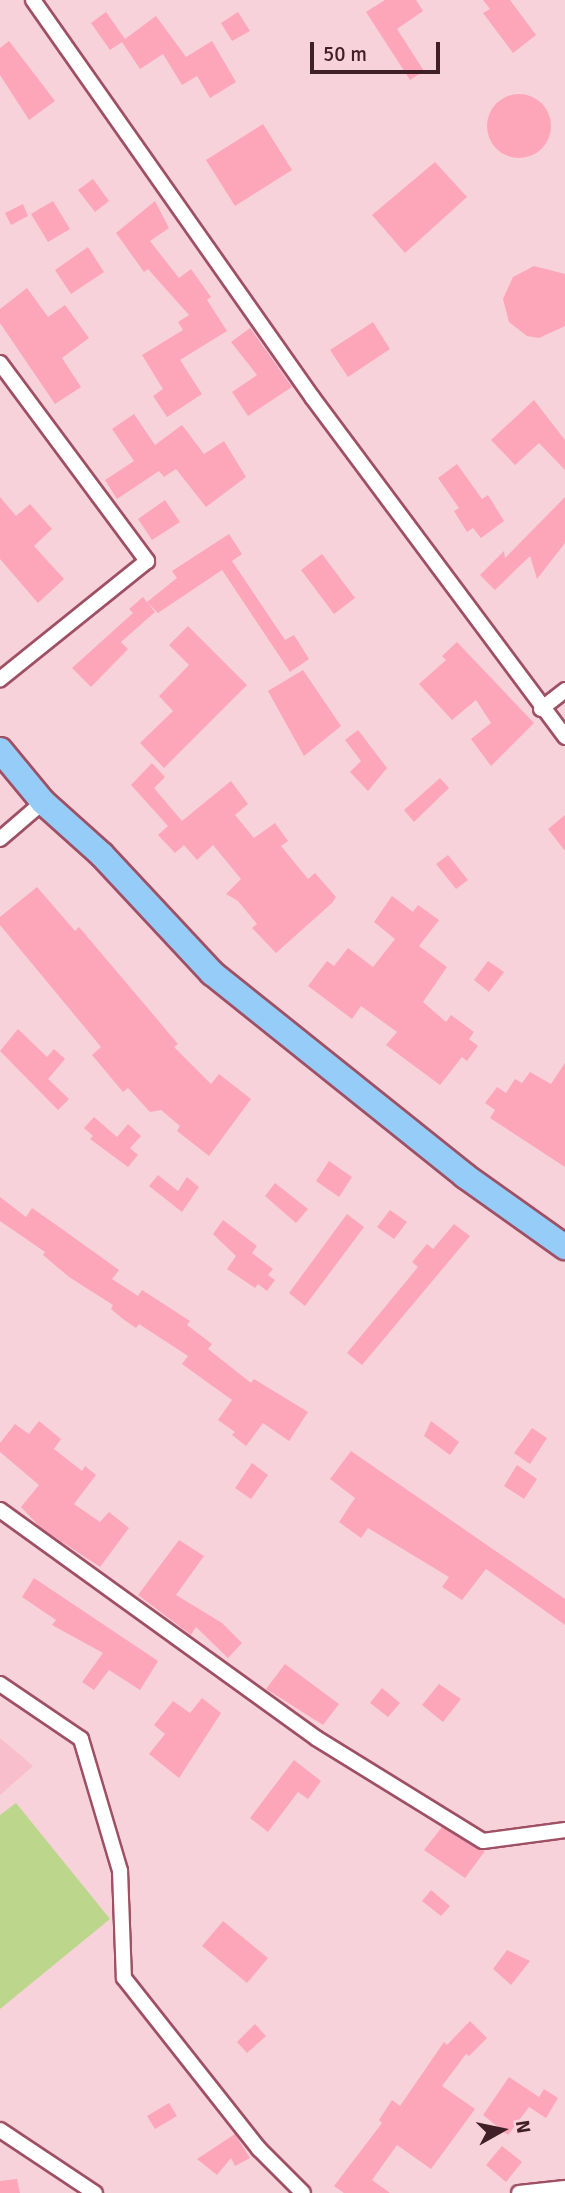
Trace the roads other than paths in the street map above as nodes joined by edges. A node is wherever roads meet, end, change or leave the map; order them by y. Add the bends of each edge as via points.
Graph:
1 (33, 0) edge
2 (0, 363) edge
3 (0, 679) edge
4 (565, 690) edge
5 (541, 709) junction
6 (565, 737) edge
7 (0, 750) edge
8 (43, 802) junction
9 (0, 839) edge
10 (565, 1247) edge
11 (0, 1510) edge
12 (0, 1684) edge
13 (565, 1830) edge
14 (0, 2130) edge
15 (565, 2188) edge
16 (96, 2193) edge
17 (303, 2193) edge
18 (519, 2193) edge

1 - 5 street via 312,397
2 - 3 street via 146,561
4 - 5 street
5 - 6 street
7 - 8 highway
8 - 9 street
8 - 10 highway via 102,855 212,974 465,1175
11 - 13 street via 316,1738 484,1841
12 - 17 street via 81,1740 120,1871 124,1979 259,2149
14 - 16 street
15 - 18 street

